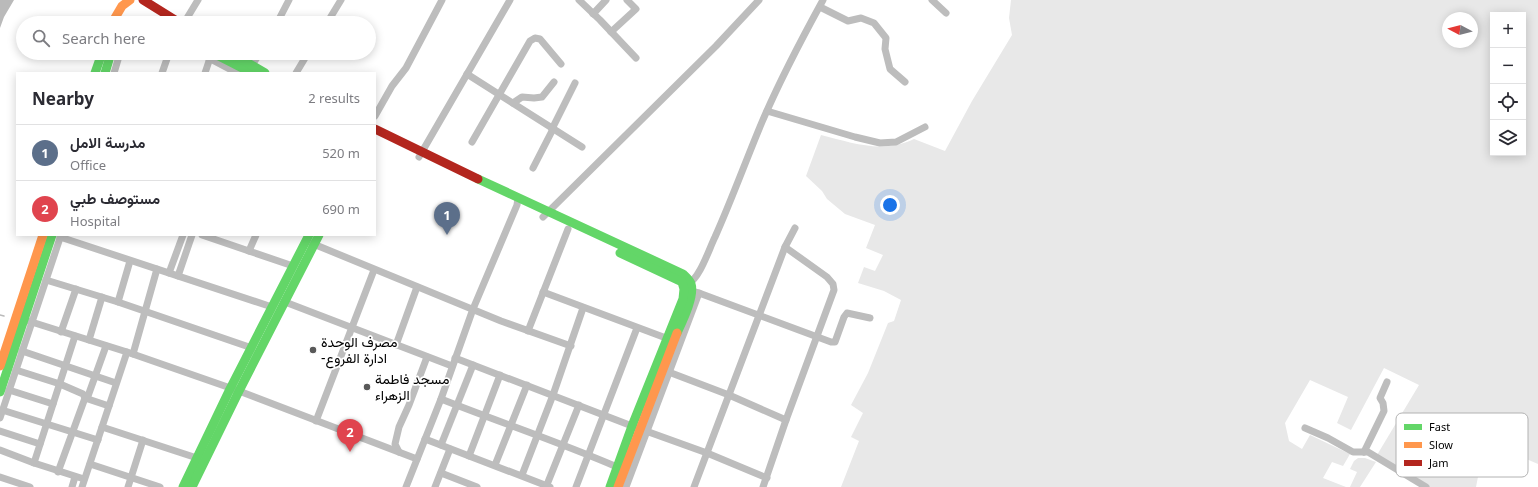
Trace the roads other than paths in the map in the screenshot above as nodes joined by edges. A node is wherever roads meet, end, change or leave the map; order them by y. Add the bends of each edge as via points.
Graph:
1 (130, 0) edge
2 (198, 0) edge
3 (289, 0) edge
4 (341, 0) edge
5 (442, 0) edge
6 (510, 0) edge
7 (578, 0) edge
8 (606, 0) edge
9 (627, 0) edge
10 (759, 0) edge
11 (932, 0) edge
12 (149, 1) edge
13 (821, 3) edge
14 (122, 6) junction
15 (946, 13) dead end
16 (593, 14) junction
17 (116, 16) edge
18 (129, 16) edge
19 (142, 16) edge
20 (170, 16) edge
21 (188, 16) edge
22 (281, 16) edge
23 (331, 16) edge
24 (612, 32) junction
25 (636, 58) dead end
26 (100, 60) edge
27 (109, 60) edge
28 (118, 60) edge
29 (167, 60) edge
30 (210, 60) edge
31 (219, 60) edge
32 (226, 60) edge
33 (240, 60) edge
34 (256, 60) edge
35 (304, 60) edge
36 (561, 64) dead end
37 (252, 69) edge
38 (95, 72) edge
39 (105, 72) edge
40 (114, 72) edge
41 (162, 72) edge
42 (205, 72) edge
43 (236, 72) edge
44 (262, 72) edge
45 (297, 72) edge
46 (467, 74) junction
47 (554, 82) dead end
48 (905, 82) dead end
49 (575, 83) dead end
50 (499, 94) junction
51 (513, 103) junction
52 (767, 111) junction
53 (376, 114) edge
54 (925, 127) dead end
55 (553, 129) junction
56 (376, 130) edge
57 (376, 135) edge
58 (472, 142) dead end
59 (582, 148) dead end
60 (421, 154) junction
61 (533, 168) dead end
62 (518, 201) junction
63 (545, 214) junction
64 (568, 228) junction
65 (795, 228) dead end
66 (43, 236) edge
67 (58, 236) edge
68 (183, 236) edge
69 (192, 236) edge
70 (208, 236) edge
71 (256, 236) edge
72 (310, 240) edge
73 (784, 247) junction
74 (249, 251) junction
75 (130, 261) junction
76 (293, 266) junction
77 (157, 270) junction
78 (374, 270) junction
79 (169, 273) junction
80 (178, 276) junction
81 (46, 280) junction
82 (417, 287) junction
83 (690, 288) junction
84 (76, 290) junction
85 (543, 292) junction
86 (102, 298) junction
87 (118, 302) junction
88 (285, 302) junction
89 (272, 307) junction
90 (583, 308) junction
91 (473, 309) junction
92 (145, 312) junction
93 (759, 316) junction
94 (870, 318) dead end
95 (24, 320) junction
96 (353, 328) junction
97 (637, 328) junction
98 (528, 331) junction
99 (61, 332) junction
100 (76, 336) junction
101 (666, 338) junction
102 (817, 338) junction
103 (88, 340) junction
104 (396, 345) junction
105 (106, 346) junction
106 (571, 346) junction
107 (252, 348) junction
108 (22, 351) junction
109 (130, 353) junction
110 (427, 357) junction
111 (455, 358) junction
112 (473, 365) junction
113 (0, 366) edge
114 (66, 366) junction
115 (452, 366) junction
116 (16, 370) junction
117 (666, 371) junction
118 (500, 375) junction
119 (95, 376) junction
120 (1387, 382) dead end
121 (116, 383) junction
122 (60, 384) junction
123 (527, 385) junction
124 (9, 390) junction
125 (234, 390) junction
126 (0, 392) edge
127 (553, 395) junction
128 (729, 395) junction
129 (85, 398) junction
130 (441, 399) junction
131 (53, 404) junction
132 (457, 405) junction
133 (579, 405) junction
134 (109, 406) junction
135 (2, 410) junction
136 (604, 415) junction
137 (484, 416) junction
138 (0, 418) edge
139 (786, 420) junction
140 (316, 422) junction
141 (47, 424) junction
142 (102, 426) junction
143 (511, 426) junction
144 (1305, 428) dead end
145 (640, 429) junction
146 (72, 431) junction
147 (0, 432) edge
148 (537, 436) junction
149 (425, 439) junction
150 (98, 440) junction
151 (143, 440) junction
152 (40, 444) junction
153 (441, 445) junction
154 (562, 445) junction
155 (450, 449) junction
156 (0, 450) edge
157 (399, 452) junction
158 (1364, 452) junction
159 (707, 453) junction
160 (588, 454) junction
161 (469, 456) junction
162 (197, 458) junction
163 (418, 459) junction
164 (34, 463) junction
165 (90, 464) junction
166 (495, 465) junction
167 (617, 467) junction
168 (1396, 469) edge
169 (58, 472) junction
170 (441, 473) junction
171 (522, 476) junction
172 (75, 477) junction
173 (1410, 477) edge
174 (0, 478) edge
175 (131, 478) junction
176 (767, 478) junction
177 (84, 479) junction
178 (30, 487) edge
179 (72, 487) edge
180 (82, 487) edge
181 (128, 487) edge
182 (160, 487) edge
183 (183, 487) edge
184 (192, 487) edge
185 (406, 487) edge
186 (435, 487) edge
187 (477, 487) edge
188 (547, 487) edge
189 (576, 487) edge
190 (610, 487) edge
191 (618, 487) edge
192 (626, 487) edge
193 (694, 487) edge
194 (763, 487) edge
195 (1426, 487) edge

1 - 14 main road
2 - 21 street
3 - 22 street
4 - 23 street
5 - 53 street via 406,68
6 - 46 street
7 - 16 street
8 - 16 street
9 - 24 street via 636,9
10 - 63 street via 716,46
11 - 15 street
12 - 19 main road via 149,8
12 - 20 main road
13 - 48 street via 848,21 861,18 874,23 886,38 885,49 892,73
13 - 52 street
14 - 17 main road
14 - 18 main road
16 - 24 street
24 - 25 street
26 - 38 main road
27 - 39 main road
28 - 40 street
29 - 41 street
30 - 42 street
31 - 43 street
32 - 37 main road
33 - 37 main road
34 - 37 street
35 - 45 street
36 - 50 street via 540,39 535,38 530,41
37 - 44 main road
46 - 50 street
46 - 60 street
47 - 51 street via 542,97 522,97
49 - 55 street
50 - 51 street
50 - 58 street
51 - 55 street
52 - 54 street via 880,143 896,142
52 - 83 street via 720,225
55 - 59 street
55 - 61 street
56 - 60 main road
57 - 60 main road
60 - 62 main road
62 - 63 main road
62 - 91 street
63 - 64 main road
63 - 83 main road via 683,274
64 - 83 main road
64 - 85 street
65 - 73 street
66 - 95 main road
67 - 75 street
67 - 81 street
67 - 95 main road
68 - 79 street
69 - 80 street
70 - 74 street
71 - 74 street
72 - 76 main road
72 - 78 street
72 - 88 main road
73 - 93 street
73 - 102 street via 833,284 834,290
74 - 76 street
75 - 77 street
75 - 87 street
76 - 89 main road
77 - 79 street
77 - 92 street
78 - 82 street
78 - 96 street
79 - 80 street
80 - 89 street
81 - 84 street
81 - 95 street
82 - 91 street
82 - 104 street
83 - 93 street
83 - 101 main road
83 - 117 main road
84 - 86 street
84 - 99 street
85 - 90 street
85 - 98 street
86 - 87 street
86 - 103 street
87 - 92 street
88 - 96 street
88 - 125 main road
89 - 107 main road
90 - 97 street
90 - 106 street
91 - 98 street
91 - 111 street
92 - 107 street
92 - 109 street
93 - 102 street
93 - 128 street
94 - 102 street via 848,314 844,317 835,342
95 - 99 street
95 - 108 street
95 - 113 main road
95 - 126 main road
96 - 104 street
96 - 140 street
97 - 101 street
97 - 136 street
98 - 106 street
99 - 100 street
100 - 103 street
100 - 114 street
101 - 145 main road
102 - 139 street
103 - 105 street
104 - 110 street
105 - 109 street
105 - 119 street
106 - 127 street
107 - 125 main road
108 - 114 street
108 - 116 street
109 - 121 street
109 - 125 street
110 - 115 street
110 - 157 street via 399,427 395,444
111 - 112 street
111 - 115 street
112 - 118 street
112 - 132 street
114 - 119 street
114 - 122 street
115 - 130 street
116 - 122 street
116 - 124 street
117 - 128 street
117 - 145 main road
118 - 123 street
118 - 137 street
119 - 121 street
119 - 129 street
120 - 158 street via 1380,398 1384,411
121 - 134 street
122 - 129 street via 83,394
122 - 131 street
123 - 127 street
123 - 143 street
124 - 131 street
124 - 135 street
125 - 140 street
125 - 162 main road
125 - 184 main road
127 - 133 street
127 - 148 street
128 - 139 street
128 - 159 street
129 - 134 street
129 - 146 street
130 - 132 street
130 - 149 street
131 - 141 street
132 - 137 street
132 - 153 street
133 - 136 street
133 - 154 street
134 - 142 street
135 - 138 street
135 - 141 street
136 - 145 street
136 - 160 street
137 - 143 street
137 - 161 street
139 - 176 street
140 - 157 street
141 - 146 street
141 - 152 street
142 - 150 street
142 - 151 street
143 - 148 street
143 - 166 street
144 - 158 street via 1353,452
145 - 159 street
145 - 167 main road
145 - 191 main road
145 - 192 street
146 - 150 street
146 - 169 street
147 - 152 street
148 - 154 street
148 - 171 street
149 - 153 street
149 - 163 street
150 - 165 street
151 - 162 street
151 - 175 street
152 - 164 street
153 - 155 street
154 - 160 street
154 - 188 street
155 - 161 street
155 - 170 street
156 - 164 street
157 - 163 street
158 - 168 street
159 - 176 street
159 - 193 street
160 - 167 street
160 - 189 street
161 - 166 street
162 - 183 main road
163 - 185 street
164 - 169 street
165 - 175 street
165 - 177 street
166 - 171 street
167 - 190 main road
169 - 172 street
170 - 186 street
170 - 187 street
171 - 188 street
172 - 177 street
172 - 179 street
173 - 195 street
174 - 178 street
175 - 181 street
175 - 182 street
176 - 194 street
177 - 180 street

